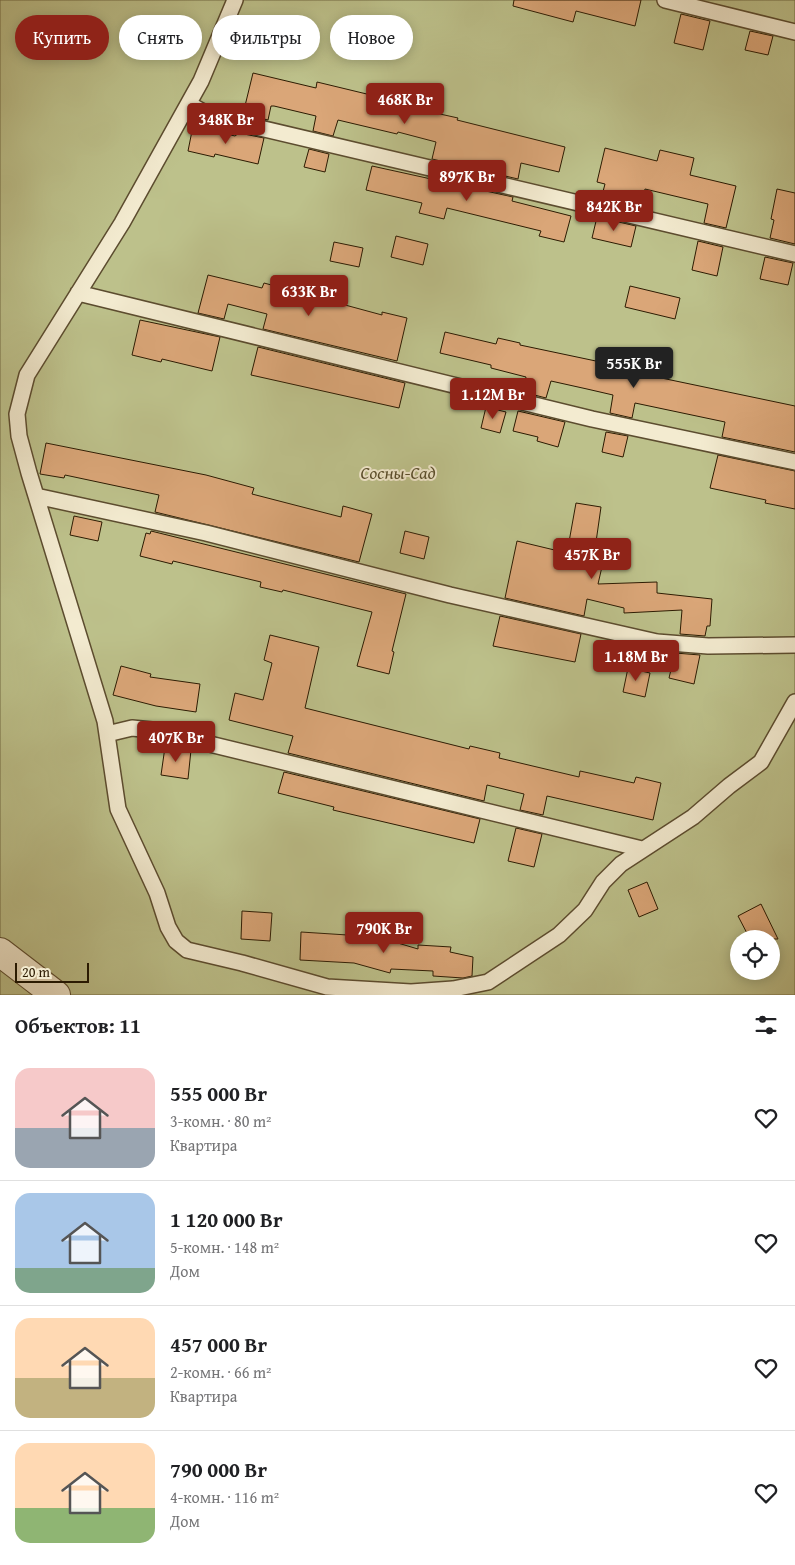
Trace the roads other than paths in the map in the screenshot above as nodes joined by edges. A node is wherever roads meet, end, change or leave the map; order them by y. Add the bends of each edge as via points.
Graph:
1 (236, 0) edge
2 (665, 0) edge
3 (795, 32) edge
4 (188, 104) junction
5 (795, 254) edge
6 (78, 293) junction
7 (795, 462) edge
8 (36, 496) junction
9 (795, 645) edge
10 (795, 702) edge
11 (107, 734) junction
12 (642, 850) junction
13 (0, 952) edge
14 (56, 995) edge

1 - 4 lane via 201,82
2 - 3 lane
4 - 5 lane via 226,120
4 - 6 lane
6 - 7 lane via 592,419
6 - 8 lane via 28,375 17,414 19,436
8 - 9 lane via 206,533 450,595 657,642 708,646
8 - 11 lane
10 - 12 lane via 761,762 693,817
11 - 12 lane via 132,728 152,730
11 - 12 lane via 118,809 176,941 188,950 327,987 411,992 488,982 559,935 585,910 602,882
13 - 14 street

